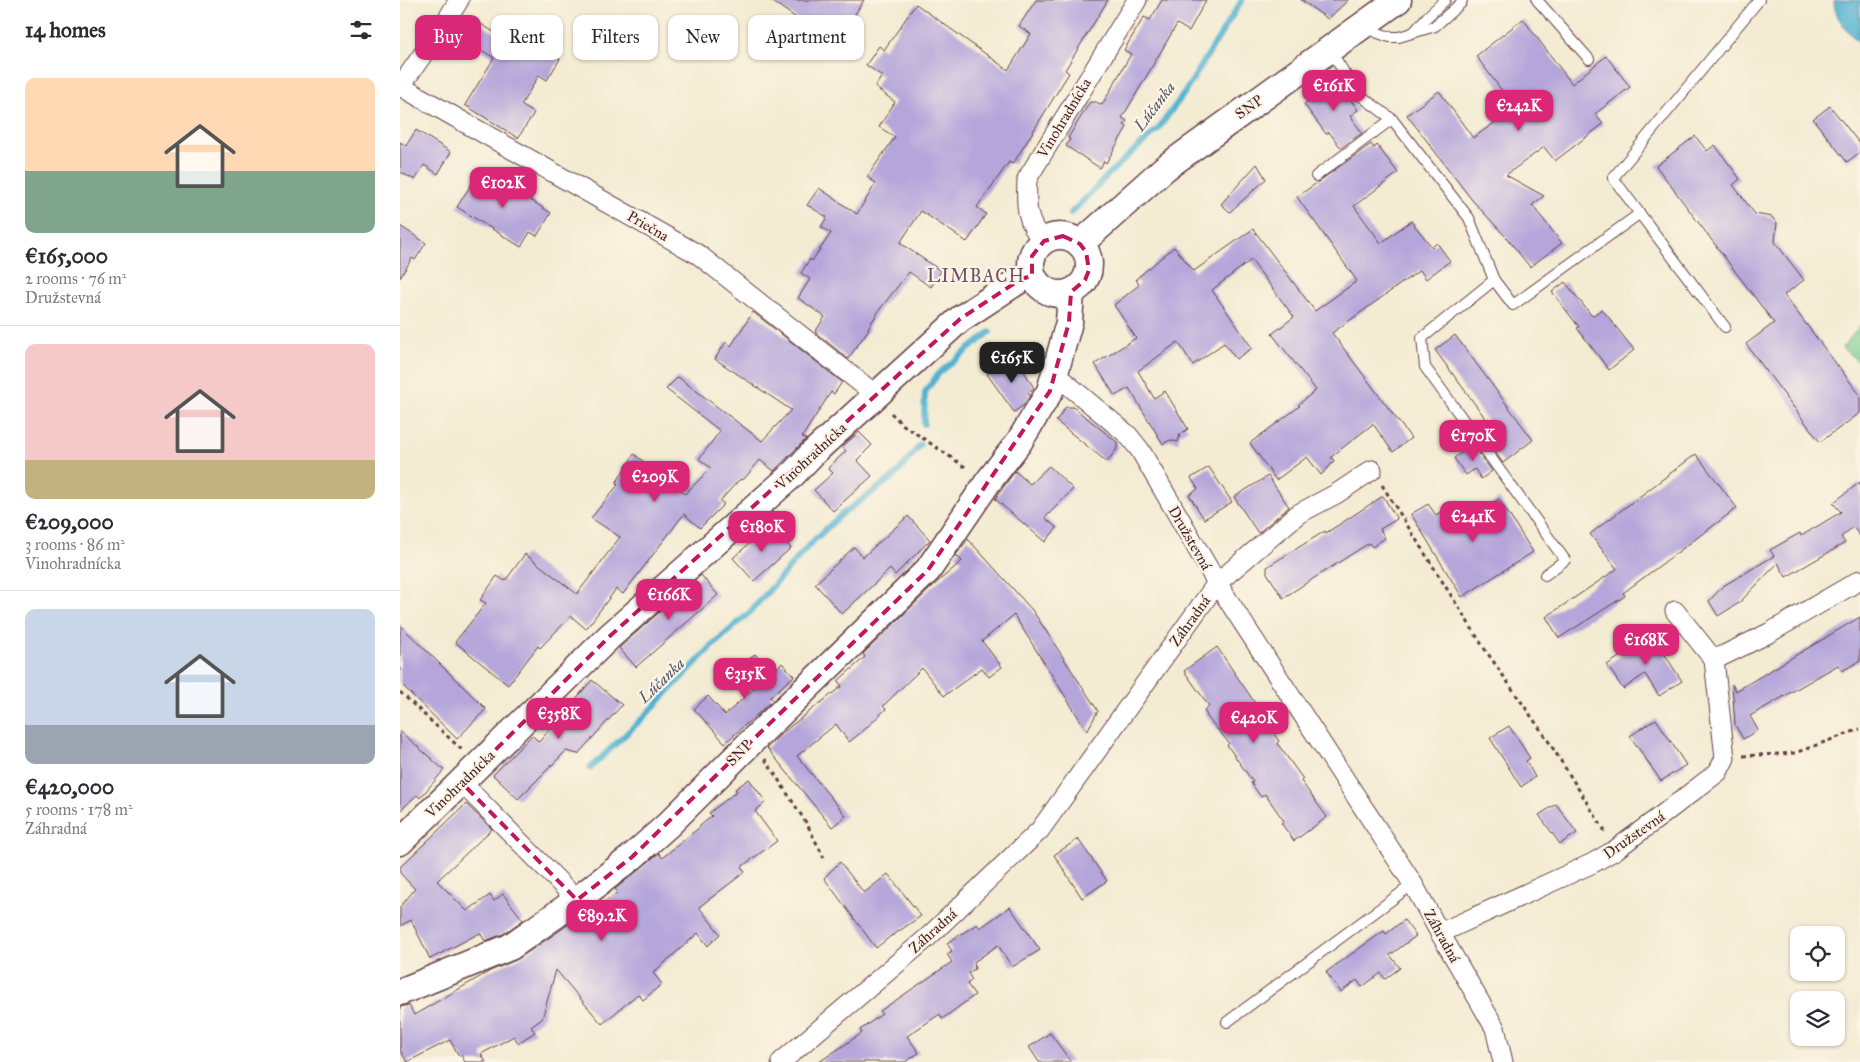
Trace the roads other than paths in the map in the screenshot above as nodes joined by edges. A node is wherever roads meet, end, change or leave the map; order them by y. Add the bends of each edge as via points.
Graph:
1 (459, 0) edge
2 (1137, 0) edge
3 (1398, 0) edge
4 (1445, 0) edge
5 (1462, 0) edge
6 (1537, 0) edge
7 (1759, 0) edge
8 (1366, 24) junction
9 (1414, 32) junction
10 (1330, 49) junction
11 (1589, 59) dead end
12 (400, 86) edge
13 (1392, 119) junction
14 (1316, 176) dead end
15 (1639, 214) junction
16 (1044, 241) junction
17 (1080, 244) junction
18 (1032, 276) junction
19 (1494, 280) junction
20 (1072, 292) junction
21 (1724, 327) dead end
22 (1055, 374) junction
23 (876, 395) junction
24 (1372, 470) road end
25 (1545, 575) dead end
26 (1860, 580) edge
27 (1216, 583) junction
28 (1675, 610) dead end
29 (1714, 660) junction
30 (462, 783) junction
31 (400, 842) edge
32 (1414, 884) junction
33 (577, 900) junction
34 (1440, 933) junction
35 (400, 992) edge
36 (1227, 1022) dead end
37 (780, 1062) edge
38 (1503, 1062) edge

1 - 12 street
2 - 16 street, Vinohradnícka via 1027,179 1028,217 1036,234
3 - 8 street, SNP
4 - 9 lane
5 - 9 lane via 1435,26
6 - 11 lane
7 - 15 lane via 1613,178
8 - 9 lane via 1390,37
8 - 10 street, SNP
10 - 13 lane via 1357,93
10 - 17 street, SNP via 1197,144 1134,194
12 - 23 street, Priečna via 698,255
13 - 14 lane
13 - 19 lane via 1469,218
15 - 19 lane via 1513,305
15 - 21 lane
16 - 17 street via 1062,236
16 - 18 street via 1032,256
17 - 20 street via 1086,252 1089,270 1086,280
18 - 20 street via 1037,284 1053,294
18 - 23 street, Vinohradnícka via 1020,279 960,318
19 - 25 lane via 1422,338 1425,367 1565,560
20 - 22 street, SNP
22 - 27 street, Družstevná via 1128,435 1140,450
22 - 33 street, SNP via 1050,391 1019,442 928,570 669,824
23 - 30 street, Vinohradnícka via 792,475 610,636
24 - 27 street, Družstevná via 1298,514
26 - 29 street via 1769,633
27 - 32 street, Záhradná
27 - 37 street, Záhradná via 1040,830 927,938
28 - 29 street
29 - 34 street, Družstevná via 1725,758 1718,772 1594,863
30 - 31 street, Vinohradnícka
30 - 33 street
32 - 34 street, Záhradná
32 - 36 lane
33 - 35 street, SNP via 510,947
34 - 38 street, Záhradná via 1495,1028

